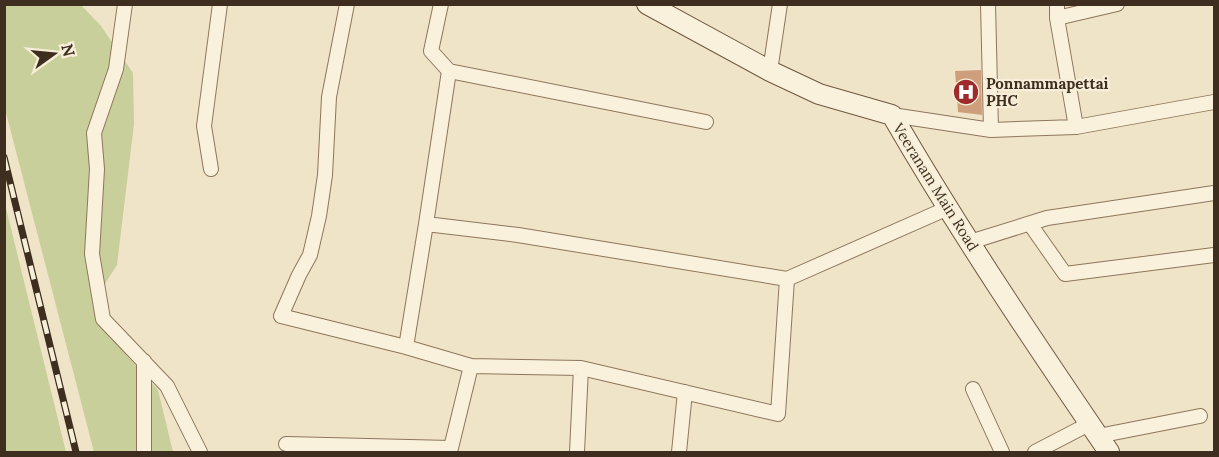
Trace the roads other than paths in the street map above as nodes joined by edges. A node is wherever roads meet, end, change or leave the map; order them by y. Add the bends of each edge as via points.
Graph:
1 (125, 4) edge
2 (220, 4) edge
3 (347, 4) edge
4 (441, 4) edge
5 (647, 4) edge
6 (780, 4) edge
7 (988, 4) edge
8 (1118, 4) edge
9 (1057, 11) edge
10 (449, 71) junction
11 (770, 71) junction
12 (1215, 102) edge
13 (892, 116) junction
14 (706, 122) dead end
15 (1076, 128) junction
16 (991, 129) junction
17 (211, 169) dead end
18 (1215, 193) edge
19 (948, 208) junction
20 (426, 224) junction
21 (1030, 224) junction
22 (970, 242) junction
23 (1215, 255) edge
24 (788, 279) junction
25 (406, 347) junction
26 (144, 361) junction
27 (471, 366) junction
28 (581, 368) junction
29 (973, 389) dead end
30 (685, 392) junction
31 (1200, 416) dead end
32 (1093, 430) junction
33 (286, 444) dead end
34 (377, 449) edge
35 (450, 450) edge
36 (144, 453) edge
37 (200, 453) edge
38 (577, 453) edge
39 (679, 453) edge
40 (1002, 453) edge
41 (1035, 453) edge
42 (1109, 453) edge

1 - 26 street via 116,69 94,134 97,169 92,254 103,319
2 - 17 street via 204,126
3 - 25 street via 329,97 320,216 310,255 281,316
4 - 10 street via 431,51
5 - 11 main road, Veeranam Main Road
6 - 11 street
7 - 16 street
8 - 9 street
9 - 15 street
10 - 14 street
10 - 20 street
11 - 13 main road, Veeranam Main Road via 819,94
12 - 15 street
13 - 16 street
13 - 19 main road, Veeranam Main Road
15 - 16 street
18 - 21 street via 1047,218
19 - 22 main road, Veeranam Main Road
19 - 24 street
20 - 24 street
20 - 25 street
21 - 22 street
21 - 23 street via 1065,274
22 - 32 main road, Veeranam Main Road
24 - 30 street via 778,414
25 - 27 street
26 - 36 street
26 - 37 street via 167,386
27 - 28 street
27 - 35 street
28 - 30 street
28 - 38 street
29 - 40 street
30 - 39 street
31 - 32 street
32 - 41 street
32 - 42 main road, Veeranam Main Road
33 - 34 street
34 - 35 street

